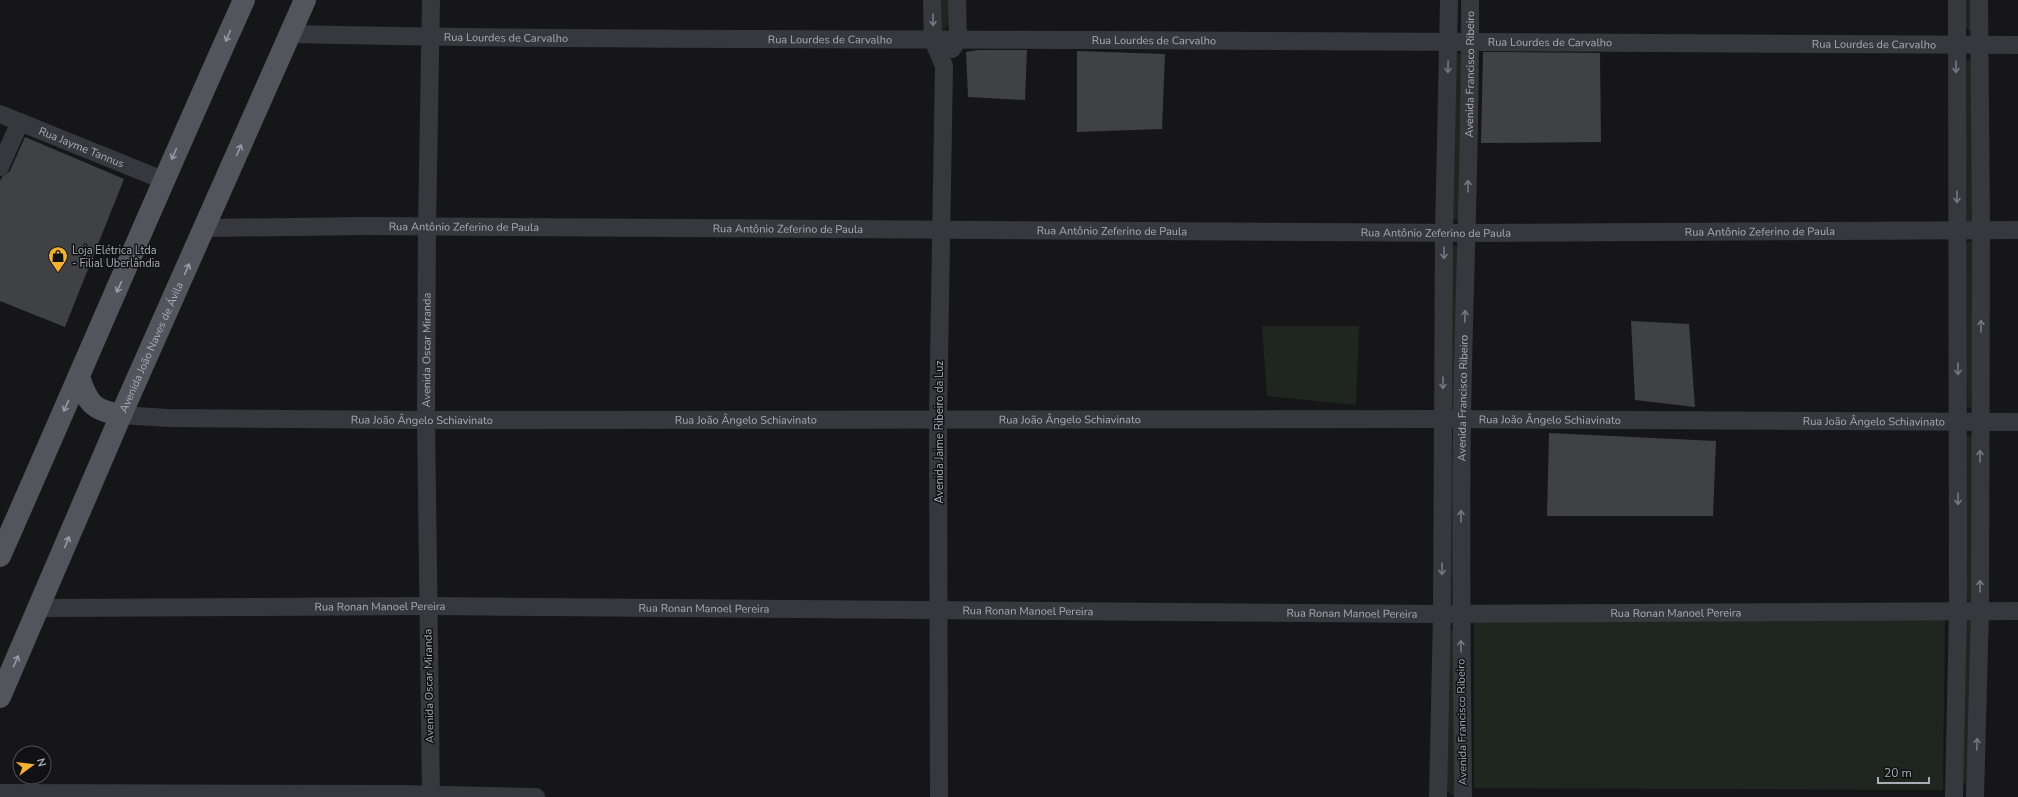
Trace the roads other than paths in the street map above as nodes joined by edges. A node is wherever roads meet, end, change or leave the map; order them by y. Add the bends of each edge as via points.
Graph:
1 (244, 0) edge
2 (305, 0) edge
3 (431, 0) edge
4 (932, 0) edge
5 (957, 0) edge
6 (1449, 0) edge
7 (1470, 0) edge
8 (1956, 0) edge
9 (1979, 0) edge
10 (290, 34) junction
11 (431, 37) junction
12 (958, 39) junction
13 (933, 40) junction
14 (1449, 41) junction
15 (1470, 41) junction
16 (1956, 44) junction
17 (1979, 45) junction
18 (2018, 45) edge
19 (944, 66) junction
20 (0, 114) edge
21 (20, 122) junction
22 (0, 167) edge
23 (163, 180) junction
24 (205, 228) junction
25 (427, 228) junction
26 (1982, 229) junction
27 (2018, 230) edge
28 (941, 231) junction
29 (1958, 231) junction
30 (1444, 233) junction
31 (1468, 233) junction
32 (79, 377) junction
33 (122, 415) junction
34 (1442, 419) junction
35 (1462, 419) junction
36 (426, 420) junction
37 (938, 420) junction
38 (1958, 421) junction
39 (1980, 421) junction
40 (2018, 422) edge
41 (0, 556) edge
42 (428, 606) junction
43 (39, 608) junction
44 (938, 610) junction
45 (1958, 610) junction
46 (1980, 611) junction
47 (2018, 611) edge
48 (1461, 613) junction
49 (1442, 614) junction
50 (0, 697) edge
51 (0, 793) edge
52 (431, 797) edge
53 (536, 797) edge
54 (939, 797) edge
55 (1438, 797) edge
56 (1464, 797) edge
57 (1954, 797) edge
58 (1975, 797) edge

1 -> 23 main road
2 - 10 main road, Avenida João Naves de Ávila
3 - 11 street, Avenida Oscar Miranda
4 -> 13 street, Avenida Jaime Ribeiro da Luz
5 - 12 street, Avenida Jaime Ribeiro da Luz
6 - 14 street, Avenida Francisco Ribeiro
7 - 15 street, Avenida Francisco Ribeiro
8 - 16 street
9 - 17 street
10 - 11 street, Rua Lourdes de Carvalho
24 -> 10 main road, Avenida João Naves de Ávila
11 - 13 street, Rua Lourdes de Carvalho
11 - 25 street, Avenida Oscar Miranda
12 - 13 street, Rua Lourdes de Carvalho
12 - 14 street, Rua Lourdes de Carvalho
12 - 19 street, Avenida Jaime Ribeiro da Luz
13 - 19 street, Avenida Jaime Ribeiro da Luz
14 - 15 street, Rua Lourdes de Carvalho
14 -> 30 street, Avenida Francisco Ribeiro
15 - 16 street, Rua Lourdes de Carvalho
31 -> 15 street, Avenida Francisco Ribeiro
16 - 17 street, Rua Lourdes de Carvalho
16 -> 29 street
17 - 18 street, Rua Lourdes de Carvalho
17 - 26 street
19 - 28 street, Avenida Jaime Ribeiro da Luz
20 - 21 street, Rua Jayme Tannus
21 - 22 street
21 - 23 street, Rua Jayme Tannus
23 -> 32 main road
24 - 25 street, Rua Antônio Zeferino de Paula
33 -> 24 main road, Avenida João Naves de Ávila
25 - 28 street, Rua Antônio Zeferino de Paula
25 - 36 street, Avenida Oscar Miranda
26 - 27 street, Rua Antônio Zeferino de Paula
26 - 29 street, Rua Antônio Zeferino de Paula
39 -> 26 street
28 - 30 street, Rua Antônio Zeferino de Paula
28 - 37 street, Avenida Jaime Ribeiro da Luz
29 - 31 street, Rua Antônio Zeferino de Paula
29 -> 38 street
30 - 31 street, Rua Antônio Zeferino de Paula
30 -> 34 street, Avenida Francisco Ribeiro
35 -> 31 street, Avenida Francisco Ribeiro
32 - 33 main road via 90,403 105,412
32 -> 41 main road
33 - 36 street, Rua João Ângelo Schiavinato via 168,418
43 -> 33 main road, Avenida João Naves de Ávila
34 - 35 street, Rua João Ângelo Schiavinato
34 - 37 street, Rua João Ângelo Schiavinato
34 -> 49 street, Avenida Francisco Ribeiro
35 - 38 street, Rua João Ângelo Schiavinato
48 -> 35 street, Avenida Francisco Ribeiro
36 - 37 street, Rua João Ângelo Schiavinato
36 - 42 street, Avenida Oscar Miranda
37 - 44 street, Avenida Jaime Ribeiro da Luz
38 - 39 street, Rua João Ângelo Schiavinato
38 -> 45 street
39 - 40 street, Rua João Ângelo Schiavinato
46 -> 39 street
42 - 43 street, Rua Ronan Manoel Pereira
42 - 44 street, Rua Ronan Manoel Pereira
42 - 52 street, Avenida Oscar Miranda
50 -> 43 main road, Avenida João Naves de Ávila
44 - 49 street, Rua Ronan Manoel Pereira
44 - 54 street, Avenida Jaime Ribeiro da Luz
45 - 46 street, Rua Ronan Manoel Pereira
45 - 48 street, Rua Ronan Manoel Pereira
45 - 57 street
46 - 47 street, Rua Ronan Manoel Pereira
58 -> 46 street
48 - 49 street, Rua Ronan Manoel Pereira
56 -> 48 street, Avenida Francisco Ribeiro
49 - 55 street, Avenida Francisco Ribeiro
51 - 52 street via 400,794
52 - 53 street

